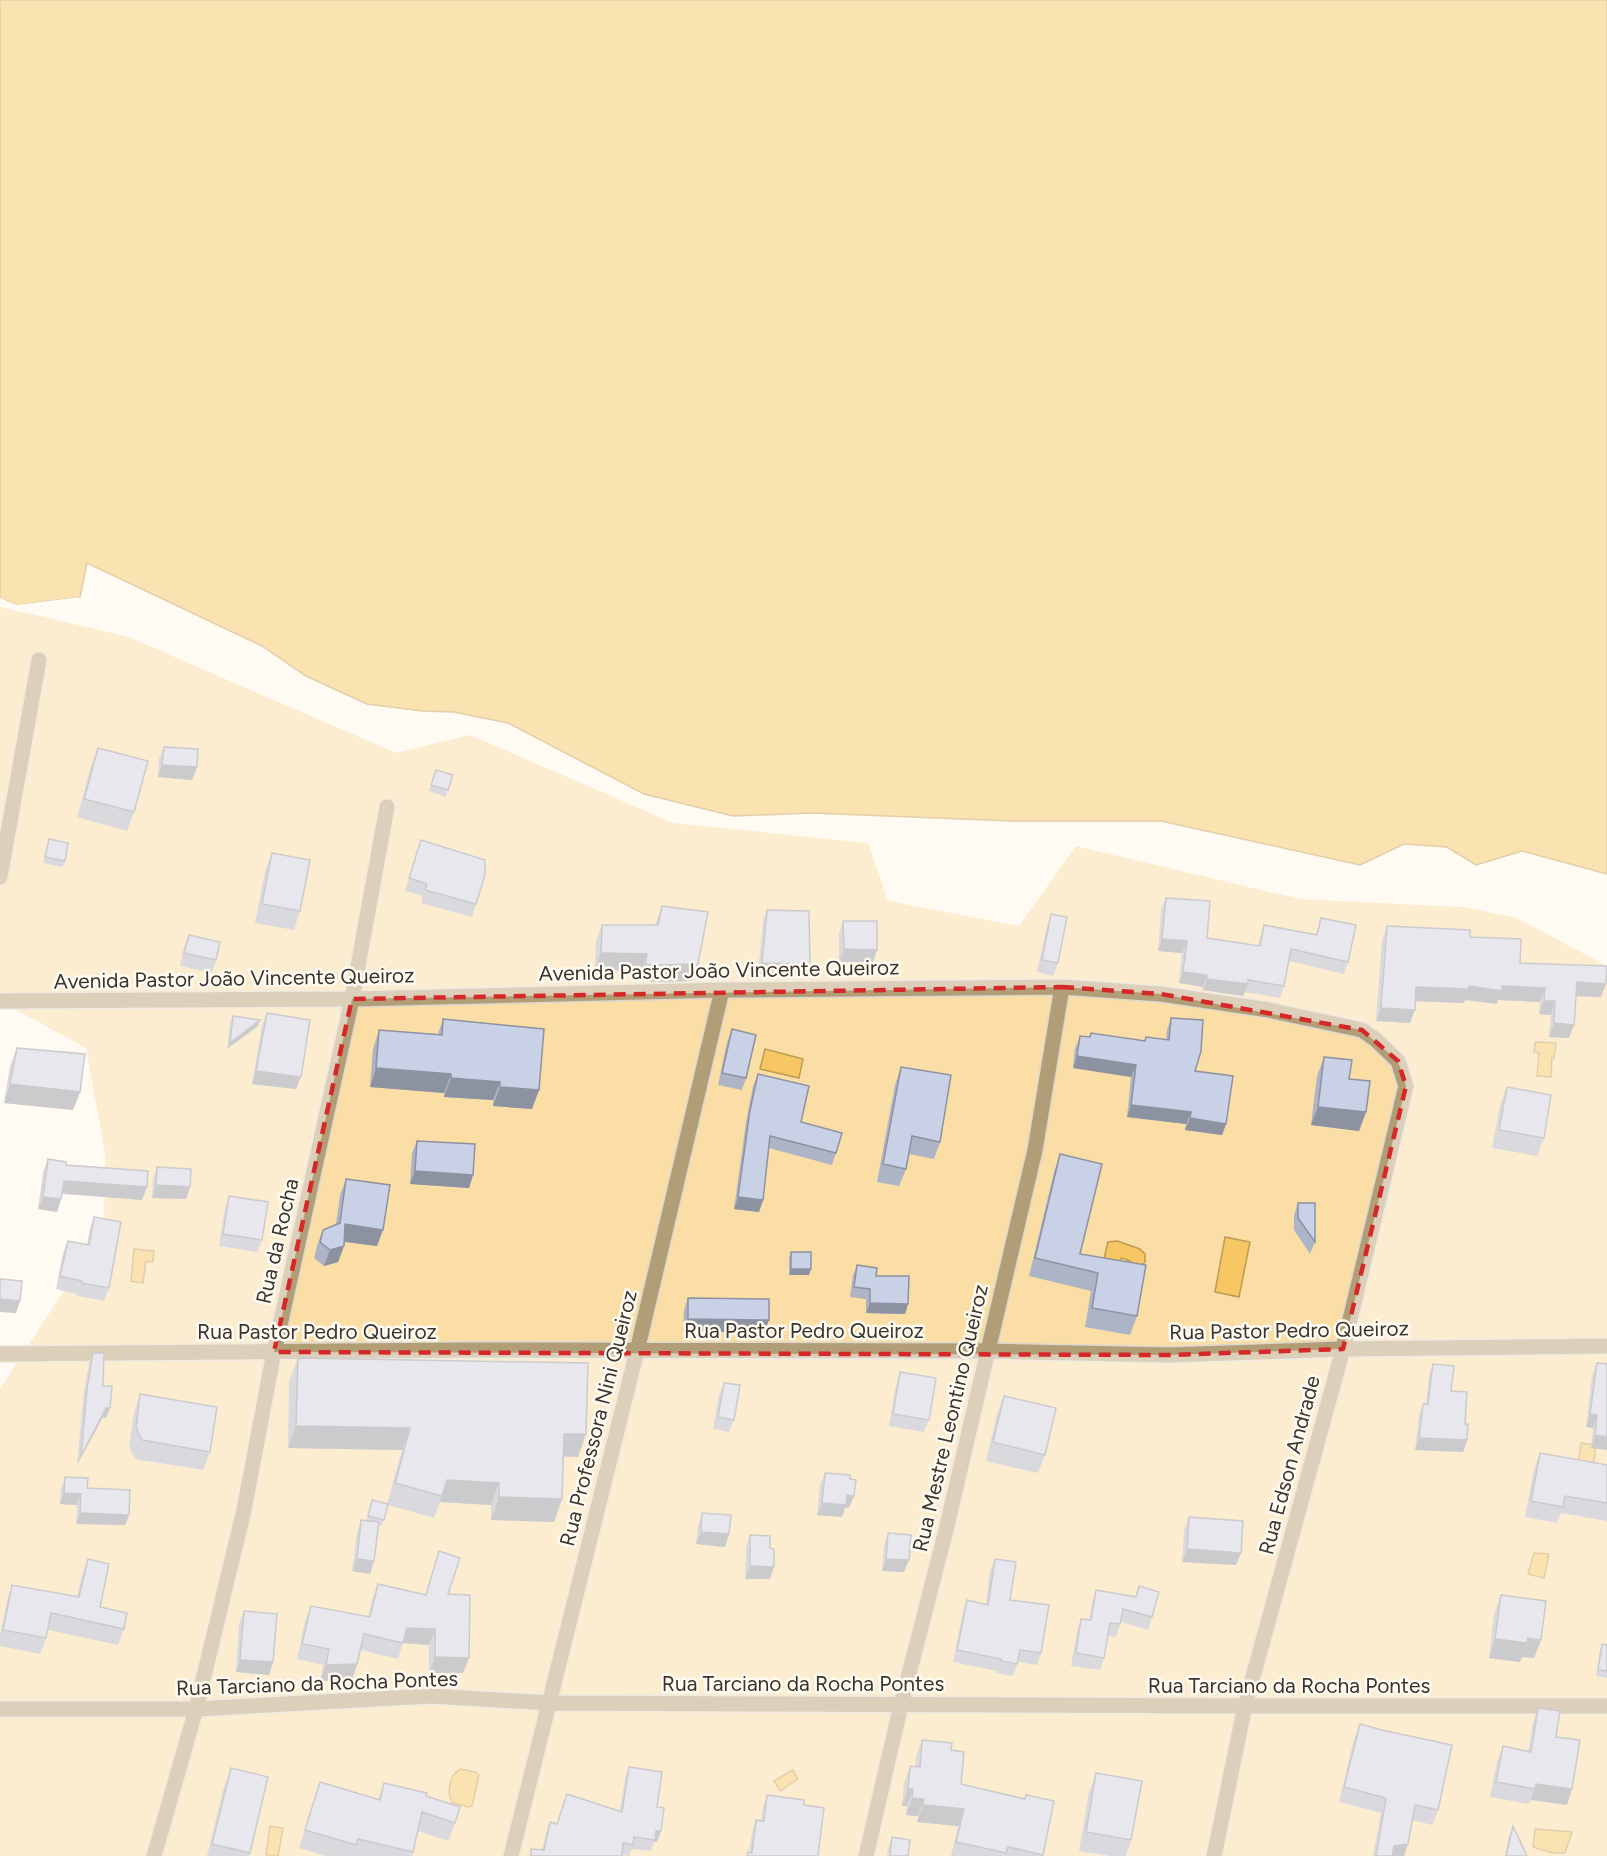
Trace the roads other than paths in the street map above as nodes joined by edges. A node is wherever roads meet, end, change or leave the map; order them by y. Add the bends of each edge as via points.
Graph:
1 (39, 660) dead end
2 (387, 807) dead end
3 (0, 877) edge
4 (1062, 987) junction
5 (722, 990) junction
6 (352, 999) junction
7 (0, 1001) edge
8 (1406, 1086) joint
9 (1607, 1346) edge
10 (1342, 1349) junction
11 (637, 1351) junction
12 (987, 1351) junction
13 (274, 1352) junction
14 (0, 1354) edge
15 (549, 1703) junction
16 (901, 1704) junction
17 (1245, 1706) junction
18 (1607, 1706) edge
19 (0, 1708) edge
20 (196, 1709) junction
21 (154, 1856) edge
22 (511, 1856) edge
23 (866, 1856) edge
24 (1214, 1856) edge

1 - 3 street
2 - 6 street, Rua da Rocha
4 - 5 street, Avenida Pastor João Vincente Queiroz
4 - 8 street, Avenida Pastor João Vincente Queiroz via 1161,994 1269,1010 1362,1030 1398,1061
4 - 12 street, Rua Mestre Leontino Queiroz via 1035,1150
5 - 6 street, Avenida Pastor João Vincente Queiroz
5 - 11 street, Rua Professora Nini Queiroz
6 - 7 street, Avenida Pastor João Vincente Queiroz
6 - 13 street, Rua da Rocha
8 - 10 street, Rua Edson Andrade
9 - 10 street, Rua Pastor Pedro Queiroz
10 - 12 street, Rua Pastor Pedro Queiroz via 1169,1355
10 - 17 street, Rua Edson Andrade
11 - 12 street, Rua Pastor Pedro Queiroz
11 - 13 street, Rua Pastor Pedro Queiroz
11 - 15 street, Rua Professora Nini Queiroz
12 - 16 street, Rua Mestre Leontino Queiroz
13 - 14 street, Rua Pastor Pedro Queiroz
13 - 20 street, Rua da Rocha via 244,1510
15 - 16 street, Rua Tarciano da Rocha Pontes
15 - 20 street, Rua Tarciano da Rocha Pontes via 431,1696
15 - 22 street, Rua Professora Nini Queiroz
16 - 17 street, Rua Tarciano da Rocha Pontes
16 - 23 street, Rua Mestre Leontino Queiroz
17 - 18 street, Rua Tarciano da Rocha Pontes
17 - 24 street, Rua Edson Andrade
19 - 20 street, Rua Tarciano da Rocha Pontes
20 - 21 street, Rua da Rocha

